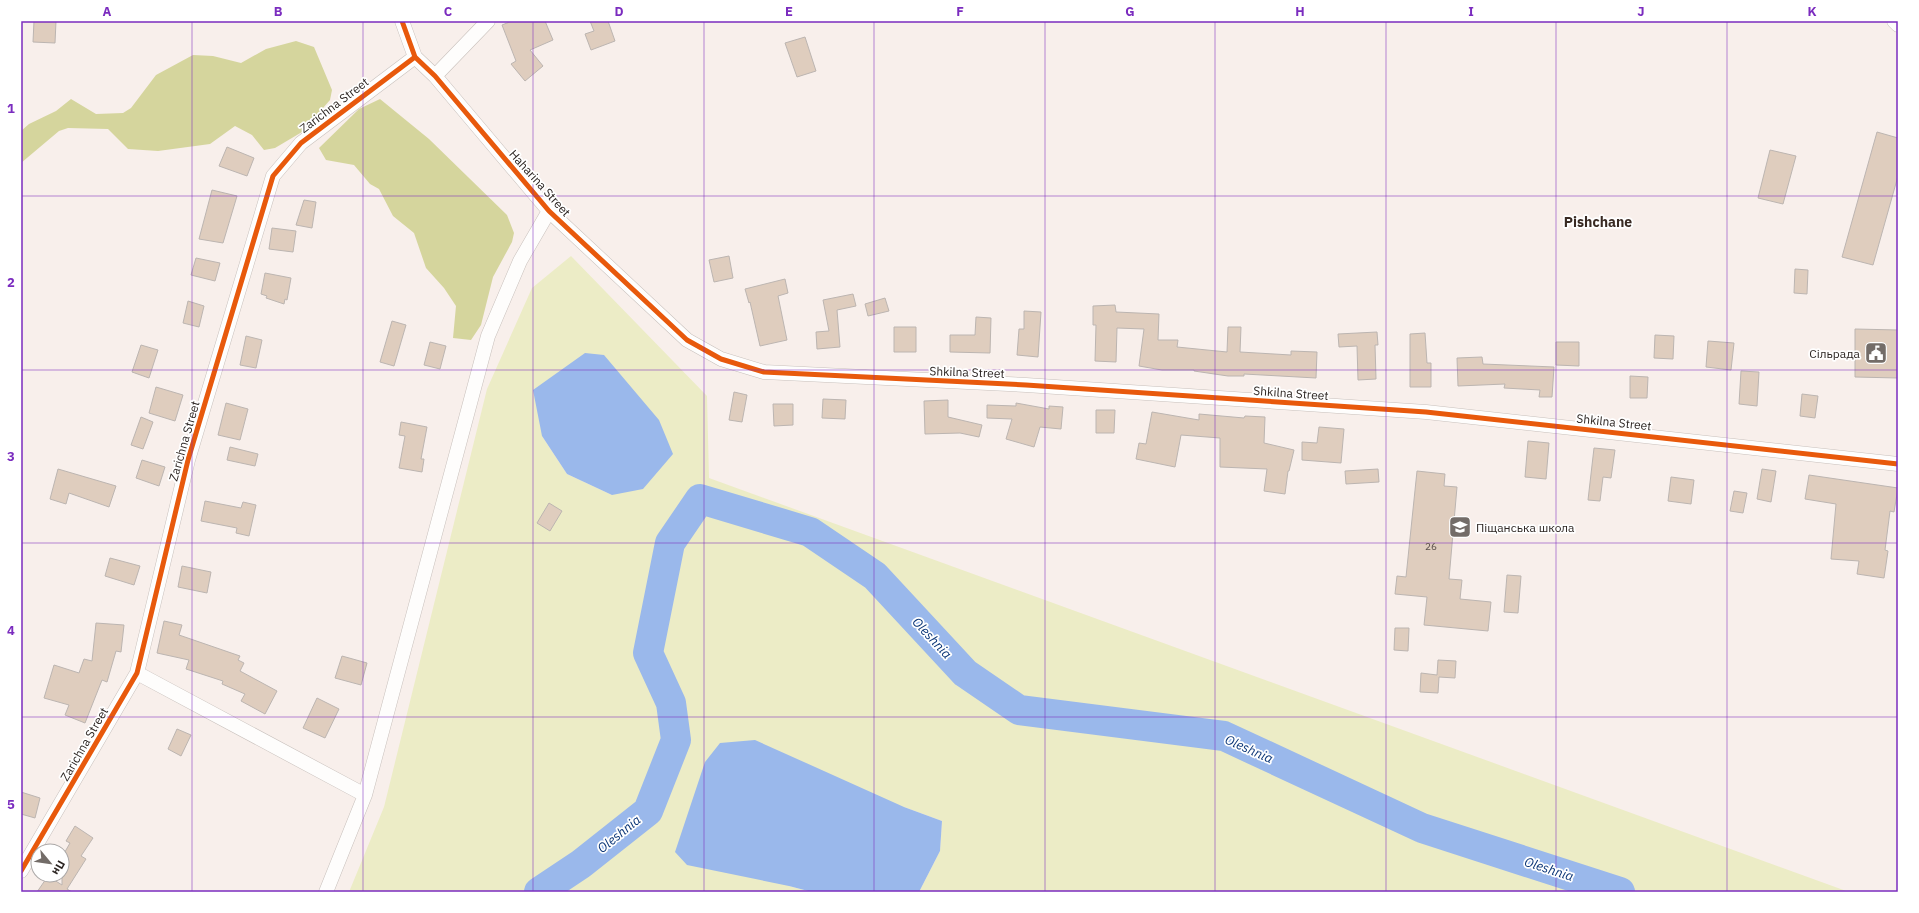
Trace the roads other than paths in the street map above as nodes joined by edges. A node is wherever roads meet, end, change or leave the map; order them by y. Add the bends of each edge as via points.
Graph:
1 (402, 21) edge
2 (488, 21) edge
3 (1894, 21) edge
4 (1898, 25) edge
5 (415, 57) junction
6 (435, 76) junction
7 (549, 211) junction
8 (687, 340) joint
9 (1898, 464) edge
10 (137, 673) junction
11 (365, 795) junction
12 (21, 872) edge
13 (326, 892) edge

1 - 5 street, Haharina Street
2 - 6 street
3 - 4 street
5 - 6 street, Haharina Street
5 - 10 street, Zarichna Street via 301,143 273,176 188,460
6 - 7 street, Haharina Street
7 - 8 street, Haharina Street
7 - 11 street via 520,261 488,336
8 - 9 street, Shkilna Street via 721,359 764,372 1026,385 1426,412
10 - 11 street
10 - 12 street, Zarichna Street
11 - 13 street

